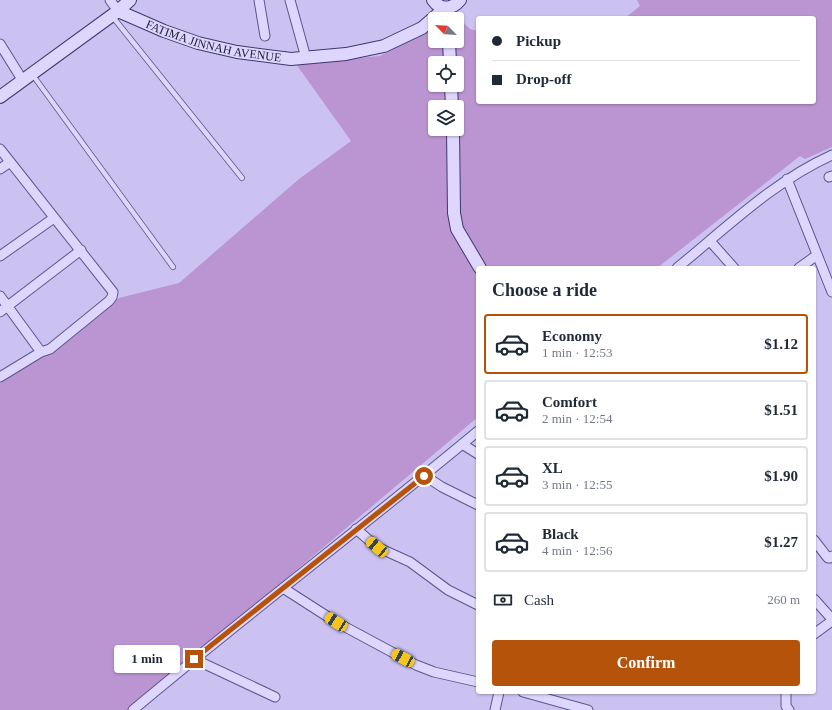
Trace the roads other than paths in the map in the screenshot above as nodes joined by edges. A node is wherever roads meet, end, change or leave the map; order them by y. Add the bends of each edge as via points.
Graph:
1 (110, 0) edge
2 (130, 0) edge
3 (259, 0) edge
4 (290, 0) edge
5 (433, 0) edge
6 (460, 0) edge
7 (448, 11) edge
8 (115, 13) junction
9 (265, 36) dead end
10 (0, 44) edge
11 (306, 58) junction
12 (27, 78) junction
13 (0, 97) edge
14 (453, 136) edge
15 (0, 150) edge
16 (832, 155) edge
17 (10, 162) junction
18 (0, 169) edge
19 (242, 178) dead end
20 (787, 179) junction
21 (54, 218) junction
22 (710, 241) junction
23 (81, 250) junction
24 (0, 256) edge
25 (817, 256) junction
26 (479, 266) edge
27 (679, 266) edge
28 (732, 266) edge
29 (802, 266) edge
30 (173, 267) dead end
31 (832, 292) edge
32 (0, 296) edge
33 (8, 306) junction
34 (0, 312) edge
35 (40, 352) junction
36 (0, 377) edge
37 (476, 433) edge
38 (462, 444) junction
39 (476, 453) edge
40 (424, 476) junction
41 (476, 504) edge
42 (356, 529) junction
43 (816, 543) edge
44 (832, 556) edge
45 (283, 588) junction
46 (816, 601) edge
47 (476, 604) edge
48 (832, 620) edge
49 (816, 632) edge
50 (194, 659) junction
51 (476, 682) edge
52 (499, 694) edge
53 (530, 694) edge
54 (786, 694) edge
55 (275, 698) dead end
56 (133, 710) edge
57 (495, 710) edge
58 (588, 710) edge
59 (788, 710) edge

1 - 8 street
2 - 8 main road
3 - 9 street
4 - 11 street
5 - 7 main road
6 - 7 main road, FATIMA JINNAH AVENUE
7 - 11 main road, FATIMA JINNAH AVENUE via 422,28 384,46 346,54
8 - 11 main road, FATIMA JINNAH AVENUE via 198,43 237,52 291,59
8 - 12 main road
8 - 19 lane
10 - 12 street
12 - 13 main road
12 - 30 lane
14 - 26 main road via 454,214 457,229
15 - 17 street
16 - 20 street
17 - 18 street
17 - 21 street
20 - 22 street
20 - 25 street
21 - 23 street
21 - 24 street
22 - 27 street
22 - 28 street
23 - 33 street
23 - 35 street via 113,292 112,297 50,349
25 - 29 street
25 - 31 street
32 - 33 street
33 - 34 street
33 - 35 street
35 - 36 street
37 - 38 street
38 - 39 street
38 - 40 street
40 - 41 street
40 - 42 street
42 - 45 street
42 - 47 street via 377,547 410,562 448,590
43 - 44 street via 828,558
45 - 50 street
45 - 51 street via 336,622 416,665
46 - 48 street
48 - 49 street
50 - 55 street
50 - 56 street
52 - 57 street
53 - 58 street
54 - 59 street

